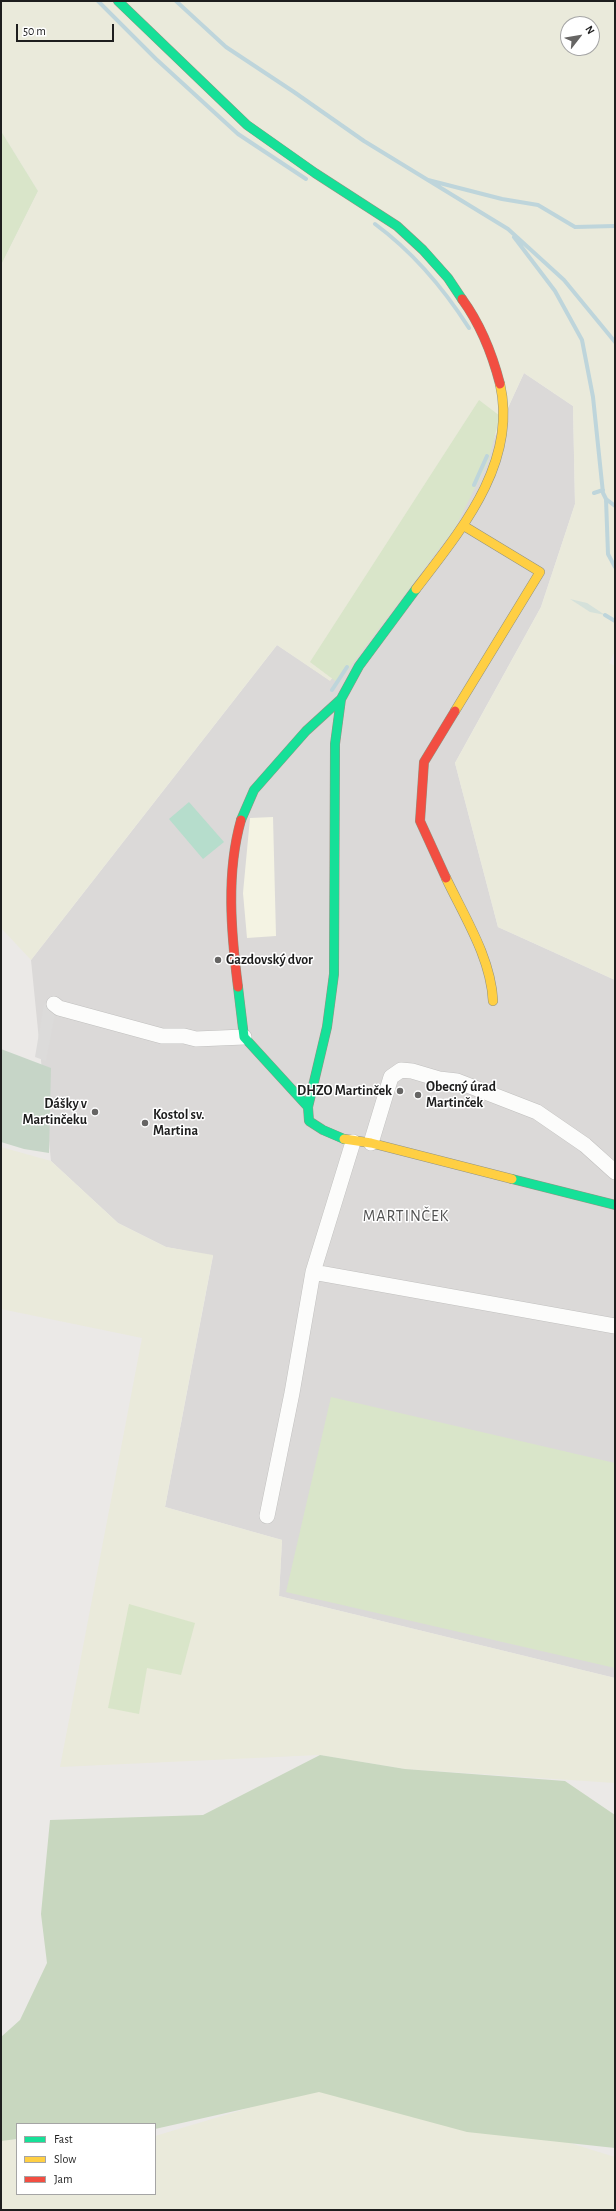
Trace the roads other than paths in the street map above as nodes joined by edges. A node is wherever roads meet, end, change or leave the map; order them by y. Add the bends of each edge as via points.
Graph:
1 (118, 1) edge
2 (464, 526) junction
3 (341, 699) junction
4 (493, 1001) dead end
5 (54, 1004) dead end
6 (244, 1037) junction
7 (308, 1107) junction
8 (353, 1142) junction
9 (371, 1143) junction
10 (615, 1172) edge
11 (615, 1205) edge
12 (313, 1272) junction
13 (615, 1326) edge
14 (267, 1516) dead end

1 - 2 street via 247,125 397,226 436,264 473,314 493,356 498,375 503,398 503,429 494,470
2 - 3 street via 359,666
2 - 4 street via 540,572 424,762 421,782 420,821 475,939 492,983
3 - 6 street via 306,731 254,790 243,814 235,842 231,929
3 - 7 street via 335,744 334,974 327,1027
5 - 6 street via 59,1008 162,1036 196,1039
6 - 7 street
7 - 8 street via 309,1121 322,1131
8 - 9 street
8 - 12 street
9 - 10 street via 391,1077 401,1070 412,1071 457,1081 537,1112 585,1145
9 - 11 street
12 - 13 street
12 - 14 street

